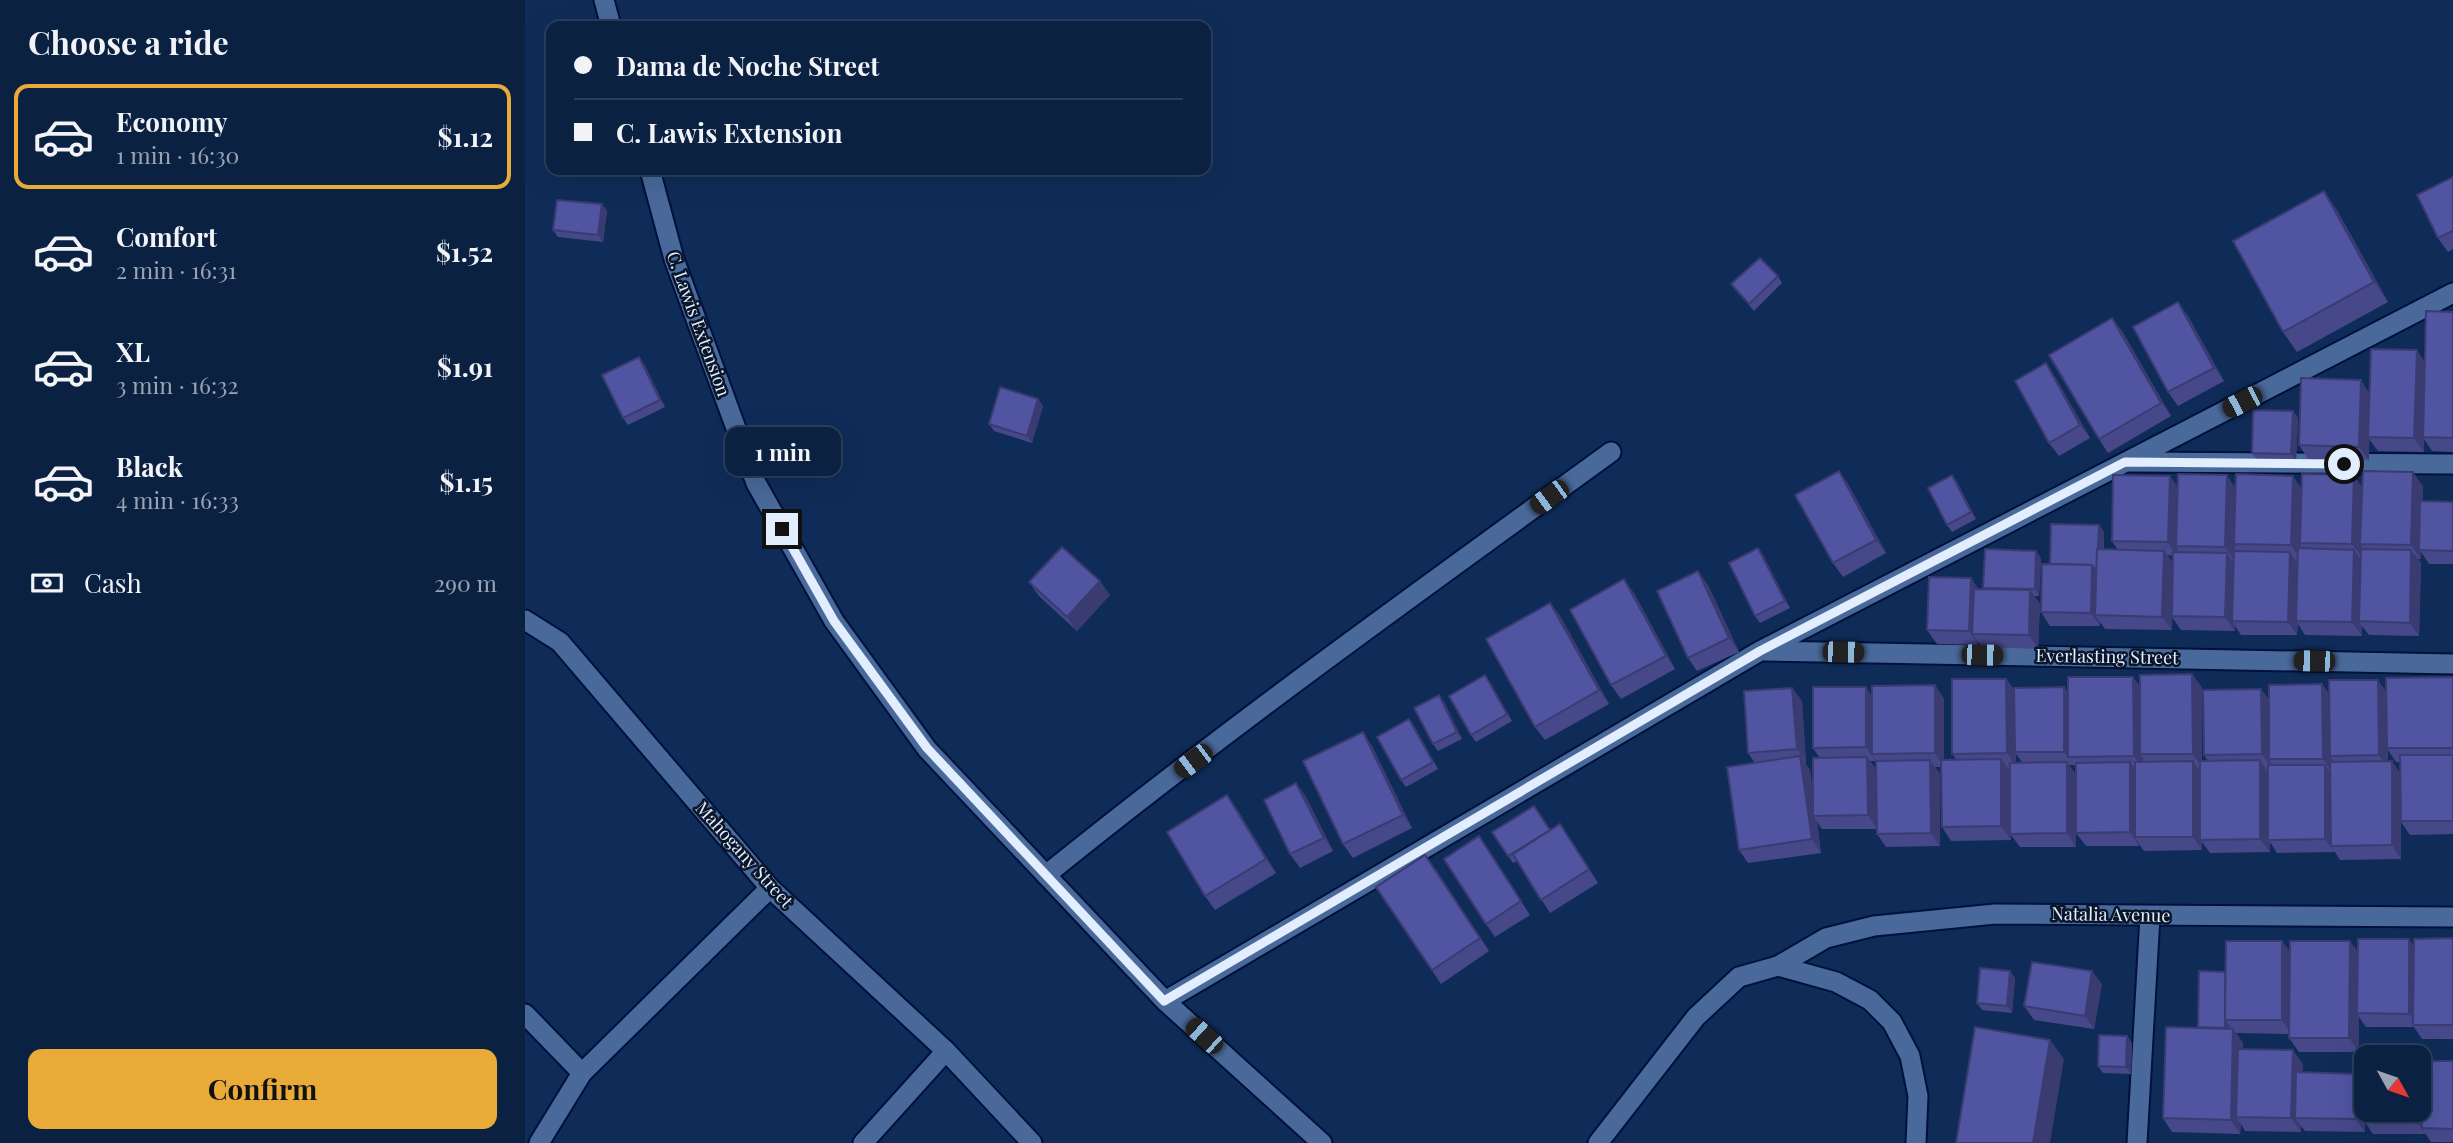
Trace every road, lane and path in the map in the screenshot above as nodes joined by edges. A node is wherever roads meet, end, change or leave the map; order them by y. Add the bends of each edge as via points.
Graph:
1 (604, 0) edge
2 (610, 21) edge
3 (651, 175) edge
4 (2453, 293) edge
5 (1611, 452) dead end
6 (2125, 462) junction
7 (2453, 464) edge
8 (525, 620) edge
9 (1760, 651) junction
10 (2453, 664) edge
11 (1046, 875) junction
12 (769, 888) junction
13 (2150, 916) junction
14 (2453, 918) edge
15 (1778, 966) junction
16 (1164, 1001) junction
17 (525, 1014) edge
18 (946, 1051) junction
19 (582, 1073) junction
20 (539, 1143) edge
21 (863, 1143) edge
22 (1032, 1143) edge
23 (1322, 1143) edge
24 (1598, 1143) edge
25 (1916, 1143) edge
26 (2137, 1143) edge

1 - 2 street
3 - 11 street, C. Lawis Extension via 674,259 762,495 834,621 927,748
4 - 6 street
5 - 11 street via 1406,601
6 - 7 street
6 - 9 street
8 - 12 street, Mahogany Street via 560,642
9 - 10 street, Everlasting Street
9 - 16 street
11 - 16 street, C. Lawis Extension
12 - 18 street, Mahogany Street
12 - 19 street
13 - 14 street, Natalia Avenue
13 - 15 street, Natalia Avenue via 1995,914 1874,926 1826,938
13 - 26 street
15 - 24 street via 1739,977 1696,1017
15 - 25 street via 1836,982 1870,1000 1892,1022 1910,1056 1918,1096
16 - 23 street, C. Lawis Extension
17 - 19 street
18 - 21 street
18 - 22 street, Mahogany Street
19 - 20 street

